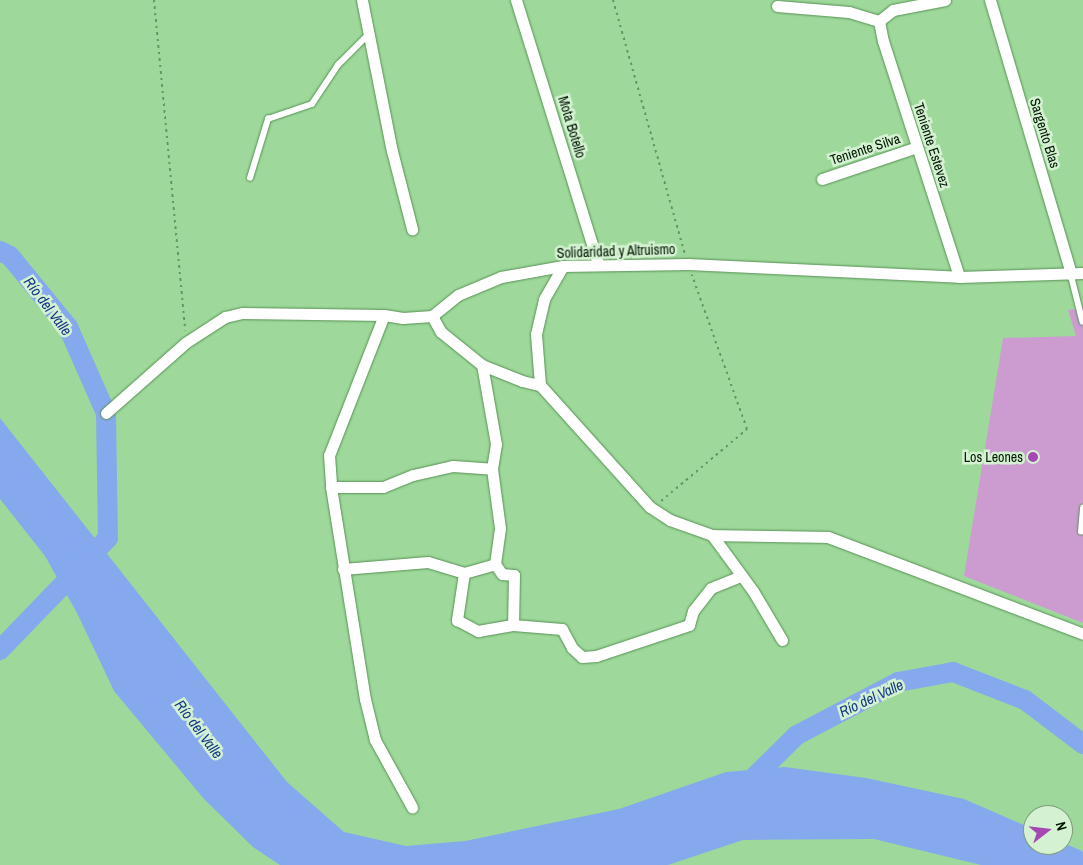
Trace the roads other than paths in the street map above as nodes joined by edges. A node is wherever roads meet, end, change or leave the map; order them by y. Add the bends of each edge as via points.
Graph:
1 (362, 0) edge
2 (516, 0) edge
3 (945, 0) edge
4 (990, 0) edge
5 (777, 6) dead end
6 (879, 21) junction
7 (371, 32) junction
8 (917, 147) junction
9 (250, 178) dead end
10 (822, 178) dead end
11 (412, 229) dead end
12 (598, 264) junction
13 (563, 266) junction
14 (1077, 274) edge
15 (959, 277) junction
16 (384, 315) junction
17 (432, 316) junction
18 (1083, 322) edge
19 (482, 365) junction
20 (540, 385) junction
21 (106, 413) dead end
22 (492, 470) junction
23 (330, 487) junction
24 (1083, 508) edge
25 (1080, 532) dead end
26 (712, 535) junction
27 (495, 564) junction
28 (343, 569) junction
29 (464, 572) junction
30 (741, 576) junction
31 (513, 625) junction
32 (1083, 634) edge
33 (782, 640) dead end
34 (412, 807) dead end

1 - 7 street
2 - 12 street, Mota Botello
3 - 6 street via 893,10
4 - 14 street, Sargento Blas
5 - 6 street via 849,12
6 - 8 street, Teniente Estevez
7 - 9 lane via 338,65 312,104 268,119
7 - 11 street via 392,152
8 - 10 street, Teniente Silva
8 - 15 street, Teniente Estevez
12 - 13 street, Solidaridad y Altruismo
12 - 15 street, Solidaridad y Altruismo via 688,264
13 - 17 street, Solidaridad y Altruismo via 501,277 458,295
13 - 20 street via 544,299 536,334
14 - 15 street, Solidaridad y Altruismo
14 - 18 lane
16 - 17 street via 403,318
16 - 21 street via 243,313 225,317 185,343
16 - 23 street via 329,455
17 - 19 street via 441,332
19 - 20 street
19 - 22 street via 496,444
20 - 26 street via 650,507 670,520
22 - 23 street via 453,466 413,475 383,487
22 - 27 street via 500,528
23 - 28 street
24 - 25 lane
26 - 30 street
26 - 32 street via 828,538
27 - 29 street
27 - 31 street via 502,574 514,576
28 - 29 street via 428,562
28 - 34 street via 375,740
29 - 31 street via 457,620 478,631
30 - 31 street via 711,588 693,611 689,624 596,656 582,657 572,648 562,630
30 - 33 street

